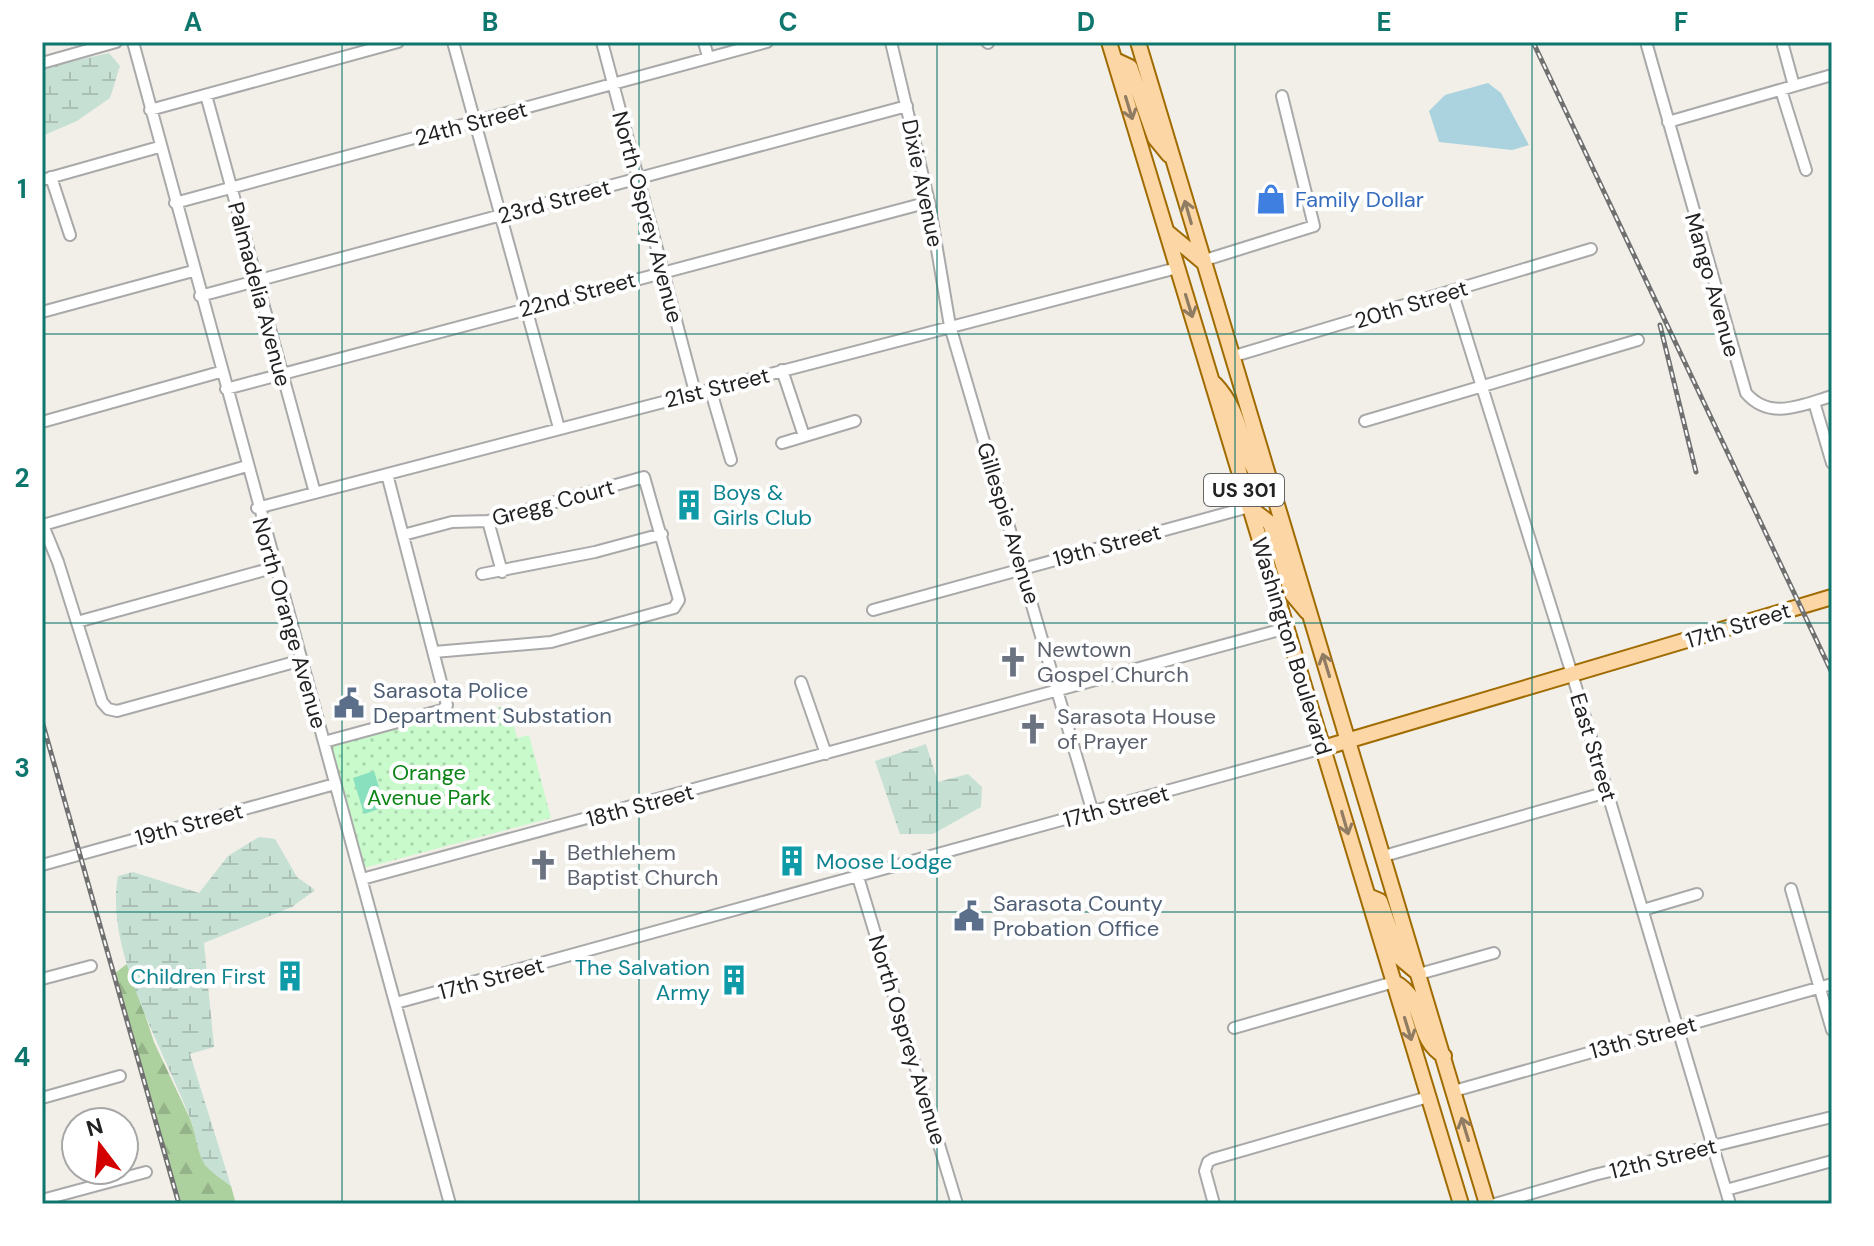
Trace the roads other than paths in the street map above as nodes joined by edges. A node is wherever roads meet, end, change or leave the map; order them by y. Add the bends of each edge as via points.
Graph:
1 (116, 42) edge
2 (133, 42) edge
3 (398, 42) edge
4 (453, 42) edge
5 (602, 42) edge
6 (704, 42) edge
7 (767, 42) edge
8 (891, 42) edge
9 (1109, 42) edge
10 (1646, 42) edge
11 (1782, 42) edge
12 (1137, 45) edge
13 (708, 57) junction
14 (1115, 60) junction
15 (43, 61) edge
16 (1832, 75) edge
17 (614, 85) junction
18 (1794, 86) junction
19 (1781, 90) junction
20 (206, 95) junction
21 (1282, 96) dead end
22 (907, 106) junction
23 (150, 110) junction
24 (475, 122) junction
25 (1668, 122) junction
26 (159, 147) junction
27 (1172, 159) junction
28 (1806, 170) dead end
29 (47, 179) edge
30 (637, 179) junction
31 (231, 188) junction
32 (929, 202) junction
33 (175, 203) junction
34 (500, 214) junction
35 (1167, 232) junction
36 (70, 235) dead end
37 (1591, 249) dead end
38 (1202, 261) junction
39 (1177, 268) junction
40 (193, 271) junction
41 (662, 271) junction
42 (256, 280) junction
43 (1210, 287) junction
44 (1452, 291) junction
45 (200, 296) junction
46 (526, 308) junction
47 (42, 312) edge
48 (950, 326) junction
49 (1638, 340) dead end
50 (1231, 357) junction
51 (782, 370) junction
52 (220, 372) junction
53 (282, 374) junction
54 (1212, 381) junction
55 (1482, 387) junction
56 (710, 388) junction
57 (226, 389) junction
58 (695, 392) junction
59 (1832, 396) edge
60 (1814, 402) junction
61 (855, 421) dead end
62 (1365, 421) dead end
63 (42, 422) edge
64 (559, 428) junction
65 (804, 436) junction
66 (782, 443) dead end
67 (731, 460) dead end
68 (1832, 463) edge
69 (247, 466) junction
70 (387, 474) junction
71 (1272, 492) junction
72 (315, 493) junction
73 (1249, 507) junction
74 (257, 508) junction
75 (488, 521) junction
76 (42, 524) edge
77 (662, 534) junction
78 (403, 535) junction
79 (276, 567) junction
80 (1022, 568) junction
81 (502, 572) junction
82 (482, 574) dead end
83 (1832, 597) edge
84 (873, 610) dead end
85 (1310, 615) junction
86 (77, 622) junction
87 (1287, 628) junction
88 (434, 652) junction
89 (302, 660) junction
90 (1573, 675) junction
91 (801, 682) dead end
92 (1059, 690) junction
93 (1349, 740) junction
94 (324, 742) junction
95 (1323, 748) junction
96 (826, 754) junction
97 (335, 784) junction
98 (1607, 792) junction
99 (1093, 813) junction
100 (1384, 856) junction
101 (42, 865) edge
102 (858, 877) junction
103 (362, 879) junction
104 (1791, 889) dead end
105 (1697, 894) dead end
106 (1368, 896) junction
107 (1643, 910) junction
108 (1494, 953) dead end
109 (91, 966) dead end
110 (1419, 974) junction
111 (42, 979) edge
112 (1394, 982) junction
113 (1832, 984) edge
114 (1820, 987) junction
115 (396, 1003) junction
116 (1234, 1028) dead end
117 (1678, 1029) junction
118 (1832, 1030) edge
119 (1444, 1056) junction
120 (120, 1076) dead end
121 (1454, 1091) junction
122 (1428, 1097) junction
123 (42, 1098) edge
124 (1832, 1117) edge
125 (1712, 1146) junction
126 (1832, 1161) edge
127 (146, 1172) dead end
128 (1726, 1190) junction
129 (42, 1200) edge
130 (450, 1204) edge
131 (957, 1204) edge
132 (1214, 1204) edge
133 (1461, 1204) edge
134 (1487, 1204) edge
135 (1495, 1204) edge
136 (1730, 1204) edge

1 - 15 street
2 - 23 street, North Orange Avenue
3 - 20 street
4 - 24 street
5 - 17 street, North Osprey Avenue
6 - 13 street
7 - 13 street, 24th Street
8 - 22 street, Dixie Avenue
9 - 14 main road, Washington Boulevard / US 301
10 - 25 street, Mango Avenue
11 - 18 street
12 - 27 main road, Washington Boulevard / US 301
13 - 17 street, 24th Street
14 - 27 main road via 1130,67 1155,138
14 -> 35 main road, Washington Boulevard / US 301
16 - 18 street
17 - 24 street, 24th Street
17 - 30 street, North Osprey Avenue
18 - 19 street
19 - 25 street
19 - 28 street
20 - 23 street
20 - 31 street, Palmadelia Avenue
21 - 38 street via 1314,226
22 - 30 street, 23rd Street
22 - 32 street, Dixie Avenue
23 - 26 street, North Orange Avenue
24 - 31 street, 24th Street
24 - 34 street
25 - 60 street, Mango Avenue via 1746,393 1754,403 1776,410
26 - 29 street
26 - 33 street, North Orange Avenue
38 -> 27 main road, Washington Boulevard / US 301
29 - 36 street
30 - 34 street, 23rd Street
30 - 41 street, North Osprey Avenue
31 - 33 street, 24th Street
31 - 42 street, Palmadelia Avenue
32 - 41 street, 22nd Street
32 - 48 street, Dixie Avenue
33 - 40 street, North Orange Avenue
34 - 42 street, 23rd Street
34 - 46 street
35 - 38 main road
35 - 39 main road, Washington Boulevard / US 301
37 - 44 street, 20th Street
38 - 43 main road, Washington Boulevard / US 301
39 - 43 main road
39 - 48 street, 21st Street
39 -> 54 main road, Washington Boulevard / US 301
40 - 45 street, North Orange Avenue
40 - 47 street
41 - 46 street, 22nd Street
41 - 58 street, North Osprey Avenue
42 - 45 street, 23rd Street
42 - 53 street, Palmadelia Avenue
43 - 50 main road, Washington Boulevard / US 301
44 - 50 street, 20th Street
44 - 55 street, East Street
45 - 52 street, North Orange Avenue
46 - 53 street, 22nd Street
46 - 64 street
48 - 51 street, 21st Street
48 - 80 street, Gillespie Avenue
49 - 55 street
50 - 71 main road, Washington Boulevard / US 301
51 - 56 street, 21st Street
51 - 65 street
52 - 57 street, North Orange Avenue
52 - 63 street
53 - 57 street, 22nd Street
53 - 72 street, Palmadelia Avenue
54 - 71 main road via 1231,401 1255,476
54 - 73 main road, Washington Boulevard / US 301
55 - 62 street
55 - 90 street, East Street
56 - 58 street, 21st Street
56 - 67 street
57 - 69 street, North Orange Avenue
58 - 64 street, 21st Street
59 - 60 street
60 - 68 street
61 - 65 street
64 - 70 street, 21st Street
65 - 66 street
69 - 74 street, North Orange Avenue
69 - 76 street
70 - 72 street, 21st Street
70 - 78 street
71 - 85 main road, Washington Boulevard / US 301
72 - 74 street, 21st Street
73 - 80 street, 19th Street
73 - 85 main road via 1270,523 1292,594
73 - 87 main road, Washington Boulevard / US 301
74 - 79 street, North Orange Avenue
75 - 77 street, Gregg Court via 644,477
75 - 78 street, Gregg Court via 452,522
75 - 81 street
76 - 86 street
77 - 81 street
77 - 88 street via 678,604 674,608 551,642
78 - 88 street
79 - 86 street
79 - 89 street, North Orange Avenue
80 - 84 street, 19th Street
80 - 92 street, Gillespie Avenue
81 - 82 street
83 - 90 main road, 17th Street
93 -> 85 main road, Washington Boulevard / US 301
86 - 89 street via 102,702 117,711
87 - 92 street, 18th Street
87 - 95 main road, Washington Boulevard / US 301
88 - 94 street via 445,708
89 - 94 street, North Orange Avenue
90 - 93 main road, 17th Street
90 - 98 street, East Street
91 - 96 street
92 - 96 street, 18th Street
92 - 99 street, Gillespie Avenue
93 - 95 main road, 17th Street
93 - 100 main road, Washington Boulevard / US 301
94 - 97 street, North Orange Avenue
95 - 99 street, 17th Street
95 -> 106 main road, Washington Boulevard / US 301
96 - 103 street, 18th Street
97 - 101 street, 19th Street
97 - 103 street, North Orange Avenue
98 - 100 street
98 - 107 street, East Street
99 - 102 street, 17th Street
100 - 110 main road, Washington Boulevard / US 301
102 - 115 street, 17th Street
102 - 131 street, North Osprey Avenue
103 - 115 street, North Orange Avenue
104 - 114 street
105 - 107 street
106 - 110 main road via 1380,901 1400,958
106 - 112 main road, Washington Boulevard / US 301
107 - 117 street, East Street
108 - 110 street
109 - 111 street
110 - 119 main road, Washington Boulevard / US 301
112 - 116 street
112 - 119 main road via 1412,995 1428,1043
112 -> 122 main road, Washington Boulevard / US 301
113 - 114 street, 13th Street
114 - 117 street, 13th Street
114 - 118 street
115 - 130 street, North Orange Avenue
117 - 121 street, 13th Street
117 - 125 street, East Street
119 - 121 main road, Washington Boulevard / US 301
120 - 123 street
134 -> 121 main road, Washington Boulevard / US 301
122 - 132 street via 1225,1156 1205,1166
122 - 133 main road, Washington Boulevard / US 301
124 - 125 street, 12th Street
125 - 128 street, East Street
125 - 135 street, 12th Street
126 - 128 street
127 - 129 street
128 - 136 street, East Street

